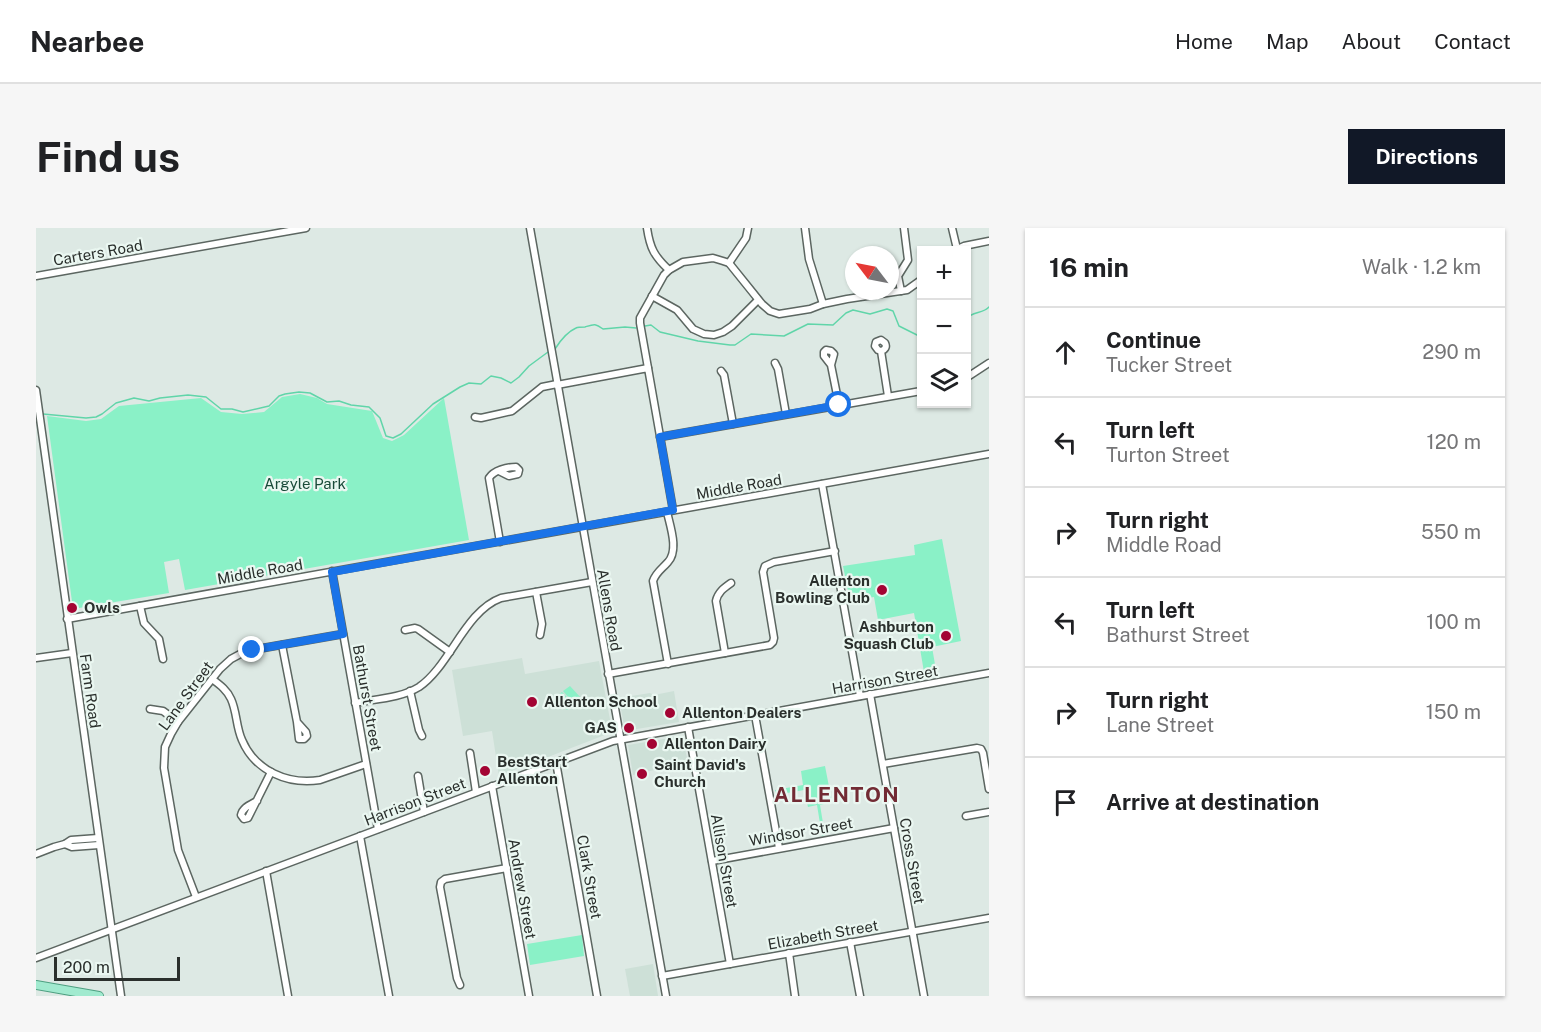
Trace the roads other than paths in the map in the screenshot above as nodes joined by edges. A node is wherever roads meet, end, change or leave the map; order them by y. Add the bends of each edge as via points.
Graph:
1 (306, 228) edge
2 (530, 228) edge
3 (647, 228) edge
4 (748, 228) edge
5 (805, 228) edge
6 (904, 228) edge
7 (952, 228) edge
8 (989, 241) edge
9 (955, 246) edge
10 (964, 246) edge
11 (729, 263) junction
12 (669, 270) junction
13 (36, 276) edge
14 (917, 283) edge
15 (901, 291) junction
16 (652, 296) junction
17 (758, 300) junction
18 (823, 304) junction
19 (881, 351) dead end
20 (775, 363) dead end
21 (989, 363) edge
22 (831, 365) dead end
23 (648, 368) junction
24 (722, 371) dead end
25 (971, 375) edge
26 (557, 385) junction
27 (36, 390) edge
28 (917, 392) edge
29 (888, 396) junction
30 (839, 405) junction
31 (786, 414) junction
32 (475, 417) dead end
33 (733, 424) junction
34 (660, 437) junction
35 (989, 454) edge
36 (500, 471) dead end
37 (822, 484) junction
38 (670, 511) junction
39 (582, 527) junction
40 (500, 542) junction
41 (835, 551) junction
42 (332, 572) junction
43 (592, 582) junction
44 (731, 583) dead end
45 (536, 592) junction
46 (140, 606) junction
47 (67, 619) junction
48 (405, 630) dead end
49 (343, 634) junction
50 (540, 635) dead end
51 (282, 645) junction
52 (450, 652) junction
53 (72, 653) junction
54 (724, 653) junction
55 (36, 657) edge
56 (163, 659) dead end
57 (668, 664) junction
58 (989, 673) edge
59 (609, 674) junction
60 (212, 679) junction
61 (410, 691) junction
62 (870, 694) junction
63 (860, 696) junction
64 (355, 703) junction
65 (150, 709) dead end
66 (755, 715) junction
67 (178, 722) junction
68 (297, 722) dead end
69 (688, 727) junction
70 (422, 736) dead end
71 (620, 739) junction
72 (470, 753) dead end
73 (556, 762) junction
74 (366, 764) junction
75 (883, 764) junction
76 (271, 772) junction
77 (418, 776) dead end
78 (492, 786) junction
79 (989, 789) edge
80 (476, 792) junction
81 (257, 801) dead end
82 (424, 812) junction
83 (989, 812) edge
84 (966, 816) dead end
85 (894, 828) junction
86 (378, 829) junction
87 (360, 836) junction
88 (98, 841) junction
89 (779, 848) junction
90 (36, 854) edge
91 (711, 861) junction
92 (507, 868) junction
93 (266, 871) junction
94 (196, 897) junction
95 (989, 918) edge
96 (111, 929) junction
97 (913, 931) junction
98 (850, 942) junction
99 (789, 953) junction
100 (36, 958) edge
101 (730, 964) junction
102 (662, 976) junction
103 (36, 985) edge
104 (460, 985) dead end
105 (99, 996) edge
106 (121, 996) edge
107 (288, 996) edge
108 (389, 996) edge
109 (529, 996) edge
110 (597, 996) edge
111 (666, 996) edge
112 (795, 996) edge
113 (860, 996) edge
114 (924, 996) edge

1 - 13 street, Carters Road
2 - 26 street, Allens Road
3 - 12 street via 651,249
4 - 11 street via 746,238
5 - 18 street via 809,259
6 - 15 street via 908,260 898,276
7 - 9 street
8 - 10 street
11 - 12 street via 703,258
11 - 17 street
12 - 16 street
14 - 15 street
15 - 18 street
16 - 17 street via 677,310 693,329 714,335 732,326
16 - 23 street via 640,318
17 - 18 street via 779,314
19 - 29 street
20 - 31 street
21 - 25 street
22 - 30 street
23 - 26 street
23 - 34 street
24 - 33 street
26 - 32 street via 542,387 512,411
26 - 39 street, Allens Road
27 - 47 street, Farm Road
28 - 29 street
29 - 30 street
30 - 31 street
31 - 33 street
33 - 34 street
34 - 38 street
35 - 37 street, Middle Road
36 - 40 street via 492,473 489,481
37 - 38 street, Middle Road
37 - 41 street
38 - 39 street, Middle Road
38 - 57 street via 672,557 653,581
39 - 40 street, Middle Road
39 - 43 street, Allens Road
40 - 42 street, Middle Road
41 - 54 street via 766,565 763,572 774,640 768,646
41 - 63 street
42 - 46 street, Middle Road
42 - 49 street, Bathurst Street
43 - 45 street
43 - 59 street, Allens Road
44 - 54 street via 720,591 716,602
45 - 50 street via 542,624
45 - 52 street via 491,602 477,614
46 - 47 street, Middle Road
46 - 56 street via 144,623 159,639
47 - 53 street, Farm Road
48 - 52 street via 418,629
49 - 51 street, Lane Street
49 - 64 street, Bathurst Street
51 - 60 street, Lane Street via 237,655
51 - 68 street
52 - 61 street via 427,680
53 - 55 street
53 - 88 street, Farm Road
54 - 57 street
57 - 59 street
58 - 62 street, Harrison Street
59 - 71 street, Allens Road
60 - 67 street, Lane Street
60 - 76 street via 231,699 246,748 255,761
61 - 64 street
61 - 70 street
62 - 63 street, Harrison Street
62 - 75 street, Cross Street
63 - 66 street, Harrison Street
64 - 74 street, Bathurst Street
65 - 67 street via 163,711
66 - 69 street, Harrison Street
66 - 89 street
67 - 94 street, Lane Street via 165,747 164,768 178,850
69 - 71 street, Harrison Street
69 - 91 street, Allison Street
71 - 73 street, Harrison Street
71 - 102 street, Allens Road
72 - 80 street
73 - 78 street, Harrison Street
73 - 110 street, Clark Street
74 - 76 street via 312,781 292,780
74 - 86 street, Bathurst Street
75 - 79 street via 977,748 983,753
75 - 85 street, Cross Street
76 - 81 street
77 - 82 street
78 - 80 street, Harrison Street
78 - 92 street, Andrew Street
80 - 82 street, Harrison Street
82 - 86 street, Harrison Street
83 - 84 street
85 - 89 street, Windsor Street
85 - 97 street, Cross Street
86 - 87 street, Harrison Street
87 - 93 street, Harrison Street
87 - 108 street
88 - 90 street via 71,840
88 - 96 street, Farm Road
89 - 91 street, Windsor Street
91 - 101 street, Allison Street
92 - 104 street via 441,882
92 - 109 street, Andrew Street
93 - 94 street, Harrison Street
93 - 107 street
94 - 96 street, Harrison Street
95 - 97 street, Elizabeth Street
96 - 100 street, Harrison Street
96 - 106 street, Farm Road
97 - 98 street, Elizabeth Street
97 - 114 street, Cross Street
98 - 99 street, Elizabeth Street
98 - 113 street
99 - 101 street, Elizabeth Street
99 - 112 street
101 - 102 street, Elizabeth Street
102 - 111 street, Allens Road
103 - 105 main road

